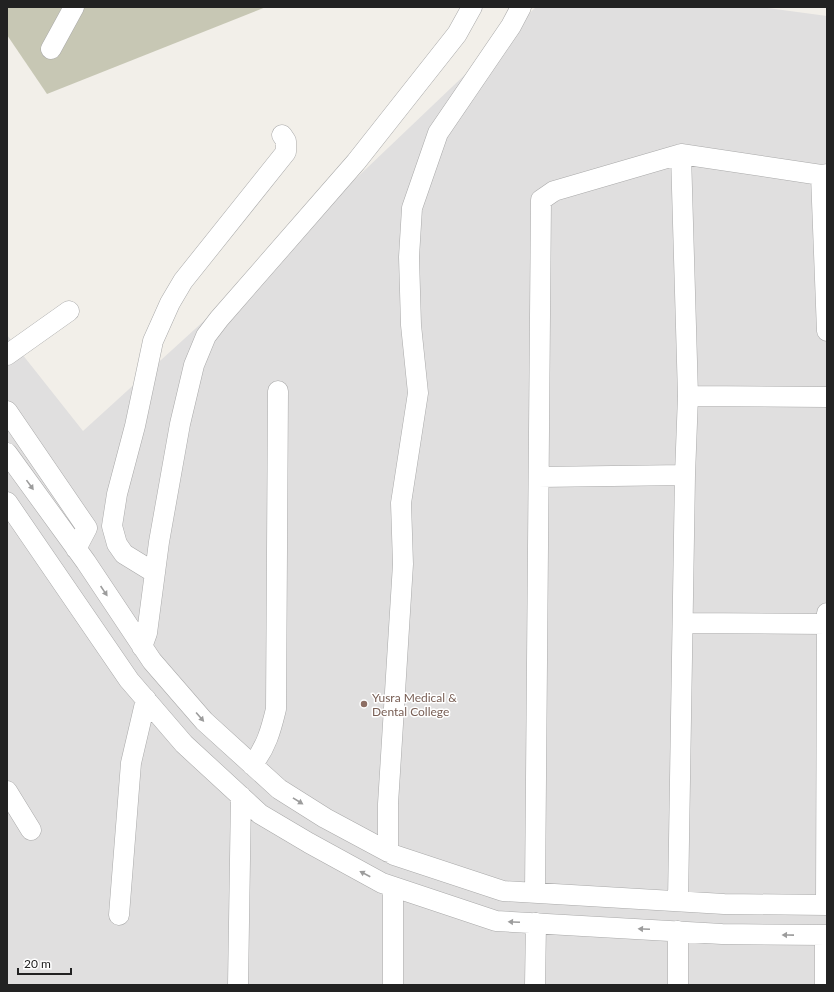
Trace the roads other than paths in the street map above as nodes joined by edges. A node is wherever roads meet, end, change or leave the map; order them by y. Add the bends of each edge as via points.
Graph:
1 (74, 7) edge
2 (472, 7) edge
3 (521, 7) edge
4 (51, 49) dead end
5 (282, 136) dead end
6 (682, 154) junction
7 (824, 174) edge
8 (69, 310) dead end
9 (827, 331) edge
10 (7, 355) edge
11 (278, 391) dead end
12 (688, 396) junction
13 (827, 397) edge
14 (7, 411) edge
15 (7, 453) edge
16 (685, 475) junction
17 (539, 477) junction
18 (7, 502) edge
19 (76, 549) junction
20 (92, 573) junction
21 (155, 573) junction
22 (72, 595) junction
23 (827, 613) edge
24 (683, 622) junction
25 (827, 624) edge
26 (142, 646) junction
27 (180, 694) junction
28 (152, 707) junction
29 (252, 765) junction
30 (7, 791) edge
31 (241, 796) junction
32 (31, 830) dead end
33 (388, 852) junction
34 (393, 887) junction
35 (535, 893) junction
36 (584, 896) junction
37 (678, 901) junction
38 (827, 905) edge
39 (119, 915) dead end
40 (536, 923) junction
41 (583, 926) junction
42 (678, 931) junction
43 (826, 935) edge
44 (238, 985) edge
45 (393, 985) edge
46 (535, 985) edge
47 (678, 985) edge
48 (825, 985) edge

1 - 4 street
2 - 21 street via 457,34 356,162 206,336 194,365 180,424
3 - 33 street via 511,26 438,133 412,208 409,257 411,325 418,393 401,503 403,564
5 - 21 street via 286,141 286,152 183,281 153,341 117,494 112,526 117,544 124,554
6 - 7 street
6 - 12 street
6 - 17 street via 554,190 541,200
7 - 9 street
8 - 10 street
11 - 29 street via 276,709 261,754
12 - 13 street
12 - 16 street
14 - 19 street via 87,528
15 -> 19 street
16 - 17 street
16 - 24 street
17 - 35 street
18 - 22 street
19 - 20 street
20 - 22 street via 76,587
20 -> 26 street
21 - 26 street via 147,633
22 - 28 street via 129,680
23 - 25 street
24 - 25 street
24 - 37 street
25 - 38 street
26 - 27 street
27 - 28 street via 162,713
27 -> 29 street via 204,721
28 - 31 street via 184,744
28 - 39 street via 131,763
29 -> 33 street via 279,789 325,818
30 - 32 street
34 -> 31 street via 260,814
31 - 44 street
33 - 35 street via 503,891
40 -> 34 street via 496,921
34 - 45 street
35 - 36 street
36 - 37 street
36 - 41 street
37 - 38 street
40 - 41 street
40 - 46 street
42 -> 41 street
43 -> 42 street
42 - 47 street
43 - 48 street

